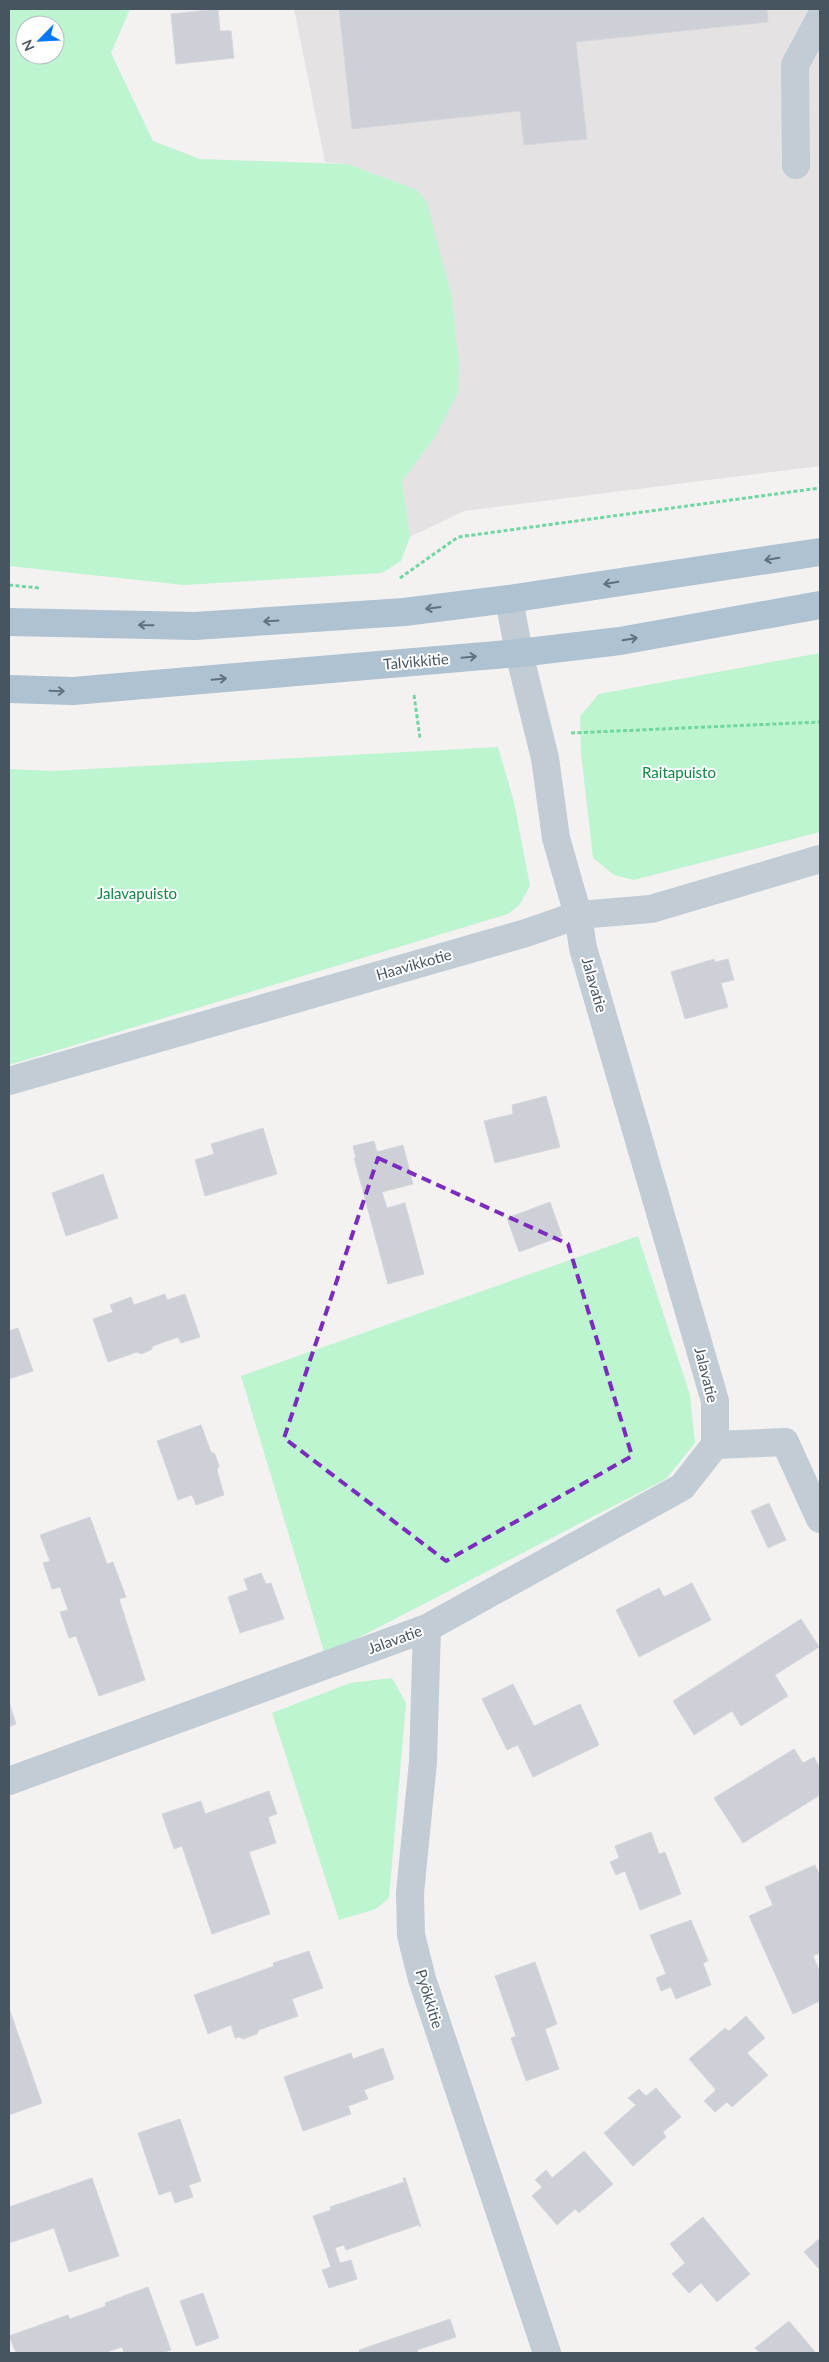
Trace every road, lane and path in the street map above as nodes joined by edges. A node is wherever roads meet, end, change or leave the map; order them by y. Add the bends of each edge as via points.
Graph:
1 (820, 18) edge
2 (796, 166) dead end
3 (820, 488) edge
4 (820, 552) edge
5 (391, 580) dead end
6 (9, 585) edge
7 (48, 588) dead end
8 (509, 599) junction
9 (820, 604) edge
10 (9, 622) edge
11 (519, 653) junction
12 (9, 689) edge
13 (820, 722) edge
14 (568, 733) dead end
15 (820, 859) edge
16 (578, 915) junction
17 (9, 1081) edge
18 (714, 1444) junction
19 (820, 1518) edge
20 (427, 1628) junction
21 (9, 1782) edge
22 (547, 2353) edge

1 - 2 street via 795,65
3 - 5 path via 458,537 400,578
4 -> 8 main road
6 - 7 path
8 -> 10 main road via 404,612 195,626
8 - 11 street, Jalavatie
11 -> 9 main road, Talvikkitie via 620,640
12 -> 11 main road, Talvikkitie via 73,691
11 - 16 street, Jalavatie via 545,758 556,838
13 - 14 path
15 - 16 street, Haavikkotie via 651,909
16 - 17 street, Haavikkotie via 526,933
16 - 18 street, Jalavatie via 583,948 715,1401
18 - 19 street via 785,1442
18 - 20 street, Jalavatie via 682,1487
20 - 21 street, Jalavatie
20 - 22 street, Pyökkitie via 423,1762 410,1893 411,1935 422,1979

